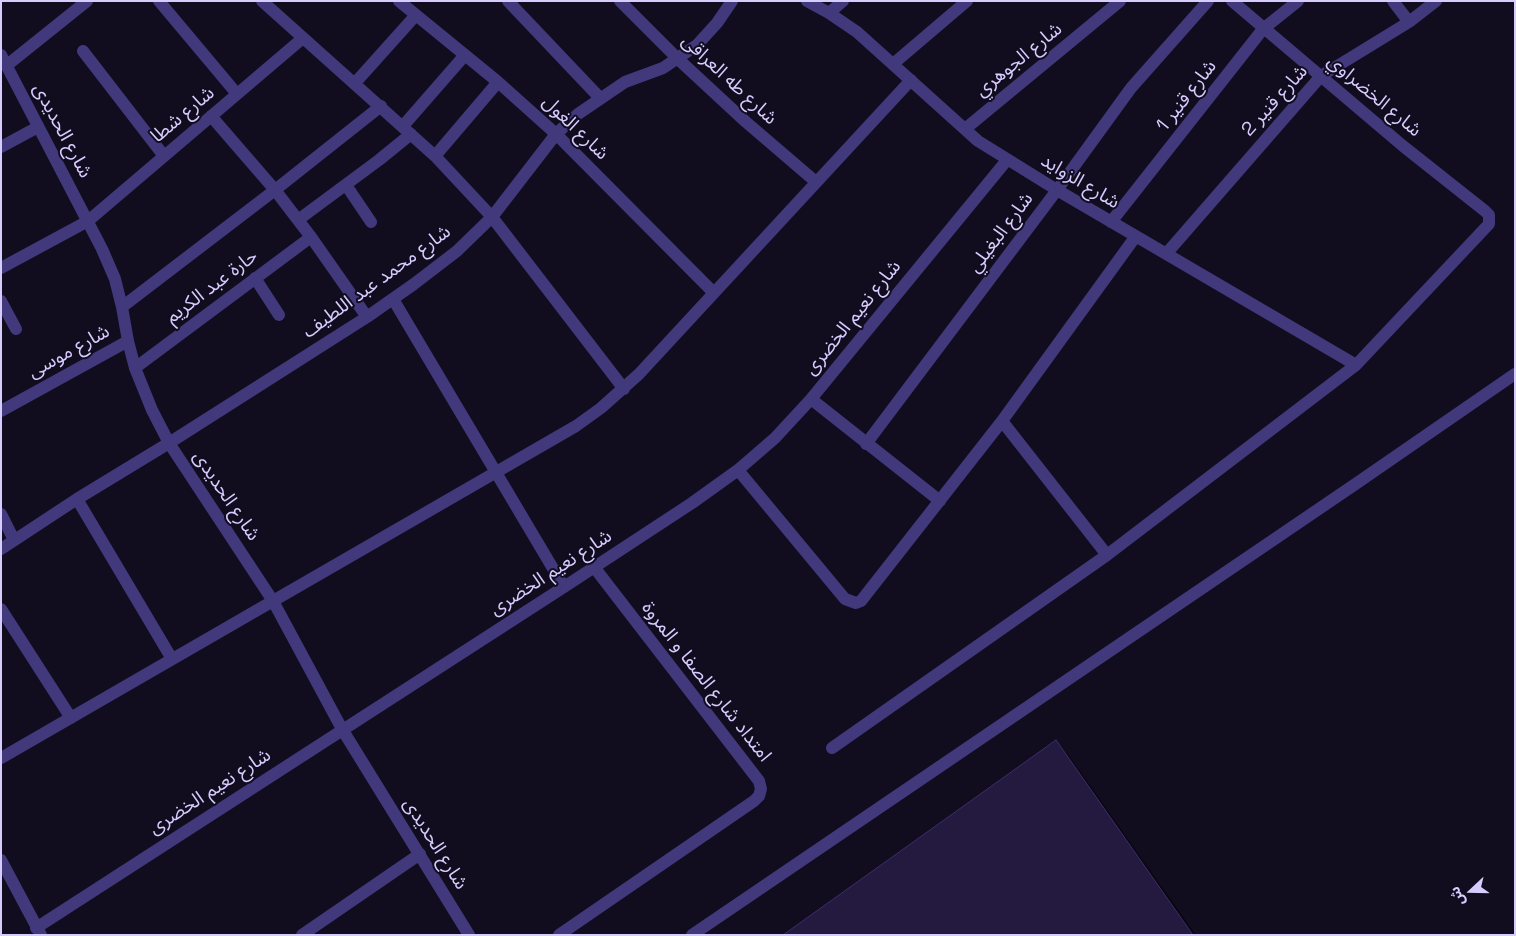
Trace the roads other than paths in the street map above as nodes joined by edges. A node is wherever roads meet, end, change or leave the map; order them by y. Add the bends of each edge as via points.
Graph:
1 (87, 1) edge
2 (159, 1) edge
3 (262, 1) edge
4 (399, 1) edge
5 (508, 1) edge
6 (620, 1) edge
7 (732, 1) edge
8 (807, 1) edge
9 (843, 1) edge
10 (967, 1) edge
11 (1120, 1) edge
12 (1208, 1) edge
13 (1232, 1) edge
14 (1298, 1) edge
15 (1393, 1) edge
16 (1436, 1) edge
17 (829, 13) junction
18 (416, 15) junction
19 (1409, 22) junction
20 (1263, 29) junction
21 (303, 38) junction
22 (83, 51) dead end
23 (465, 55) junction
24 (678, 59) junction
25 (4, 60) edge
26 (893, 64) junction
27 (1320, 76) junction
28 (911, 80) junction
29 (498, 82) junction
30 (355, 83) junction
31 (237, 94) junction
32 (600, 98) junction
33 (381, 106) junction
34 (211, 116) junction
35 (38, 127) junction
36 (965, 129) junction
37 (407, 130) junction
38 (556, 134) junction
39 (1, 147) edge
40 (164, 156) junction
41 (435, 156) junction
42 (1007, 160) junction
43 (816, 182) junction
44 (346, 185) junction
45 (276, 190) junction
46 (1057, 190) junction
47 (492, 217) junction
48 (298, 220) junction
49 (88, 221) junction
50 (372, 222) dead end
51 (1112, 222) junction
52 (1136, 236) junction
53 (311, 237) junction
54 (1166, 254) junction
55 (1, 268) edge
56 (255, 278) junction
57 (714, 293) junction
58 (393, 299) junction
59 (1, 301) edge
60 (122, 306) junction
61 (279, 316) dead end
62 (367, 317) junction
63 (16, 329) dead end
64 (128, 341) junction
65 (1356, 365) junction
66 (135, 368) junction
67 (1515, 374) edge
68 (624, 389) junction
69 (811, 399) junction
70 (1, 411) edge
71 (1002, 421) junction
72 (169, 443) junction
73 (866, 444) junction
74 (738, 470) junction
75 (495, 472) junction
76 (77, 499) junction
77 (940, 501) junction
78 (1, 514) edge
79 (14, 540) junction
80 (1, 549) edge
81 (1107, 555) junction
82 (594, 567) junction
83 (564, 587) junction
84 (273, 601) junction
85 (1, 609) edge
86 (172, 659) junction
87 (71, 718) junction
88 (342, 730) junction
89 (832, 748) dead end
90 (1, 758) edge
91 (420, 854) junction
92 (1, 860) edge
93 (38, 931) edge
94 (302, 935) edge
95 (469, 935) edge
96 (559, 935) edge
97 (692, 935) edge

1 - 25 street
2 - 31 street
3 - 21 street
4 - 18 street, شارع الغول
5 - 32 street
6 - 24 street, شارع طه العراقى
7 - 24 street, شارع محمد عبد اللطيف via 697,45
8 - 17 street, شارع الزوايد
9 - 17 street
10 - 26 street
11 - 36 street, شارع الجوهري
12 - 46 street, شارع البغيلي via 1131,88
13 - 20 street, شارع الخضراوي
14 - 20 street, شارع قنير 1
15 - 19 street
16 - 19 street, شارع قنير 2
17 - 26 street, شارع الزوايد via 857,32
18 - 23 street, شارع الغول
18 - 30 street
19 - 27 street, شارع قنير 2
20 - 27 street, شارع الخضراوي
20 - 51 street, شارع قنير 1
21 - 30 street
21 - 31 street, شارع شطا
22 - 40 street
23 - 29 street, شارع الغول
23 - 37 street
24 - 32 street, شارع محمد عبد اللطيف via 625,82
24 - 43 street, شارع طه العراقى
25 - 35 street, شارع الحديدى
26 - 28 street, شارع الزوايد
27 - 54 street, شارع قنير 2
27 - 65 street, شارع الخضراوي via 1485,211 1490,220
28 - 36 street, شارع الزوايد
28 - 43 street
29 - 38 street, شارع الغول
29 - 41 street
30 - 33 street
31 - 34 street, شارع شطا
32 - 38 street, شارع محمد عبد اللطيف
33 - 37 street
33 - 45 street
34 - 40 street, شارع شطا
34 - 45 street
35 - 39 street
35 - 49 street, شارع الحديدى
36 - 42 street, شارع الزوايد
37 - 41 street
37 - 44 street
38 - 47 street, شارع محمد عبد اللطيف
38 - 57 street, شارع الغول
40 - 49 street, شارع شطا
41 - 47 street
42 - 46 street, شارع الزوايد
42 - 69 street, شارع نعيم الخضرى
43 - 57 street
44 - 48 street
44 - 50 street
45 - 48 street
45 - 60 street
46 - 51 street, شارع الزوايد
46 - 73 street, شارع البغيلي
47 - 58 street, شارع محمد عبد اللطيف via 457,251
47 - 68 street
48 - 53 street
49 - 55 street, شارع شطا
49 - 60 street, شارع الحديدى via 115,279
51 - 52 street, شارع الزوايد
52 - 54 street, شارع الزوايد
52 - 71 street
53 - 56 street, حارة عبد الكريم
53 - 62 street
54 - 65 street, شارع الزوايد
56 - 61 street
56 - 66 street, حارة عبد الكريم
57 - 68 street
58 - 62 street, شارع محمد عبد اللطيف
58 - 75 street
59 - 63 street
60 - 64 street, شارع الحديدى
62 - 72 street, شارع محمد عبد اللطيف
64 - 66 street, شارع الحديدى
64 - 70 street, شارع موسى
65 - 81 street
66 - 72 street, شارع الحديدى
67 - 97 street
68 - 75 street via 576,426
69 - 73 street
69 - 74 street, شارع نعيم الخضرى via 775,438
71 - 77 street
71 - 81 street
72 - 76 street, شارع محمد عبد اللطيف
72 - 84 street, شارع الحديدى
73 - 77 street
74 - 77 street via 845,599 856,603 861,601
74 - 82 street, شارع نعيم الخضرى
75 - 83 street
75 - 84 street
76 - 79 street, شارع محمد عبد اللطيف
76 - 86 street
78 - 79 street
79 - 80 street, شارع محمد عبد اللطيف
81 - 89 street
82 - 83 street, شارع نعيم الخضرى
82 - 96 street, امتداد شارع الصفا و المروة via 759,781 761,789 754,801
83 - 88 street, شارع نعيم الخضرى
84 - 86 street
84 - 88 street, شارع الحديدى
85 - 87 street
86 - 87 street
87 - 90 street
88 - 91 street, شارع الحديدى
88 - 93 street, شارع نعيم الخضرى
91 - 94 street
91 - 95 street, شارع الحديدى
92 - 93 street

